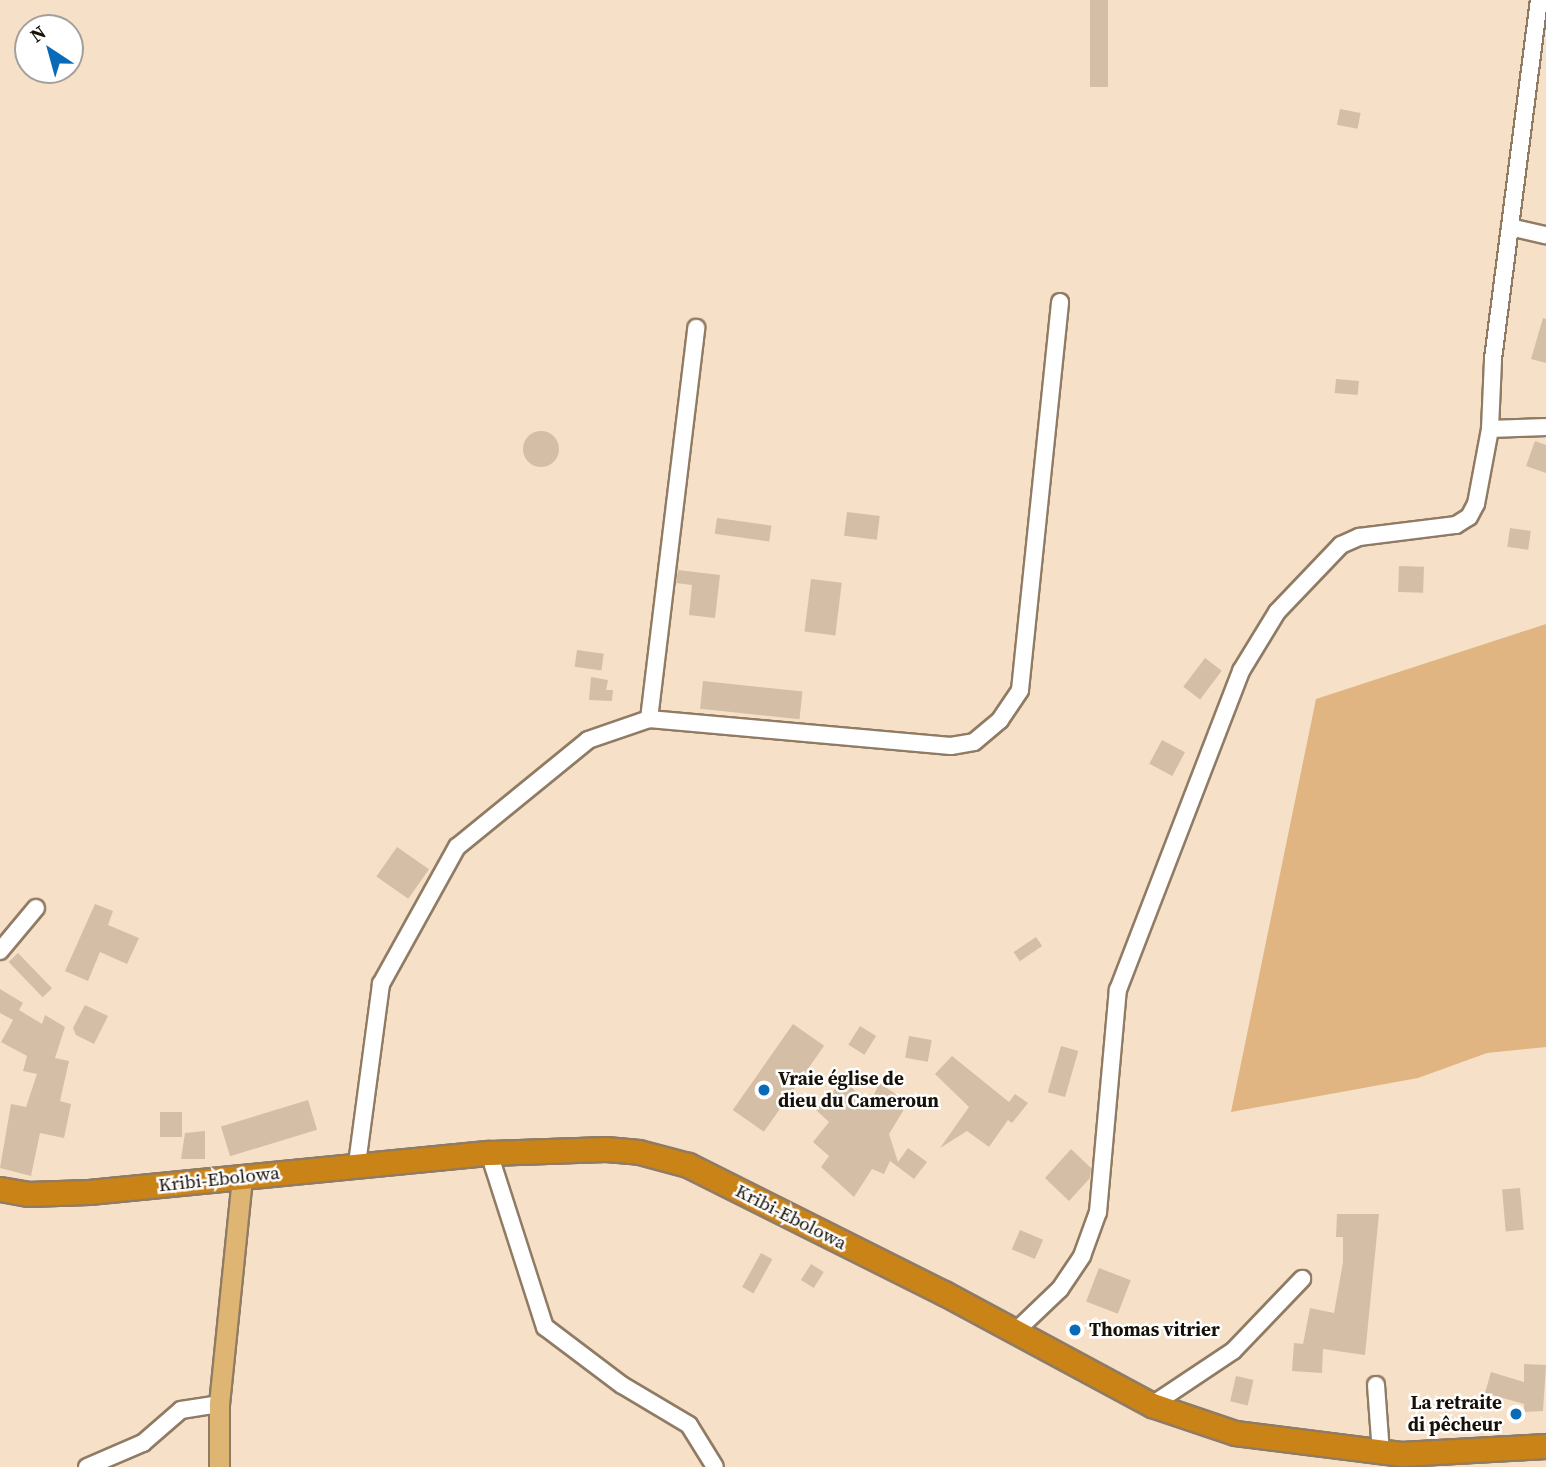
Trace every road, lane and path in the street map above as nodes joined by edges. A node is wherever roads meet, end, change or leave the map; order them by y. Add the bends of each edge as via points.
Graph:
1 (1539, 0) edge
2 (1541, 21) edge
3 (1510, 227) junction
4 (1546, 235) edge
5 (1060, 302) dead end
6 (696, 328) dead end
7 (1546, 427) edge
8 (1490, 429) junction
9 (649, 719) junction
10 (36, 908) dead end
11 (0, 951) edge
12 (489, 1153) junction
13 (356, 1164) junction
14 (242, 1177) junction
15 (0, 1189) edge
16 (1303, 1279) dead end
17 (1016, 1331) junction
18 (1376, 1385) dead end
19 (219, 1404) junction
20 (1152, 1405) junction
21 (1546, 1446) edge
22 (1394, 1458) edge
23 (87, 1467) edge
24 (219, 1467) edge
25 (715, 1467) edge

1 - 2 street
2 - 3 street
3 - 4 street
3 - 8 street via 1493,359
5 - 9 street via 1020,690 1000,720 974,742 951,746
6 - 9 street
7 - 8 street
8 - 17 street via 1476,504 1469,517 1456,525 1359,537 1341,545 1278,612 1241,671 1118,990 1098,1212 1083,1256 1060,1289
9 - 13 street via 588,740 457,847 381,984
10 - 11 street
12 - 13 highway, Kribi-Ebolowa
12 - 17 highway, Kribi-Ebolowa via 606,1149 688,1165
12 - 25 street via 545,1327 622,1385 689,1424
13 - 14 highway, Kribi-Ebolowa
14 - 15 highway, Kribi-Ebolowa via 89,1192 28,1194
14 - 19 main road
16 - 20 street via 1233,1351
17 - 20 highway, Kribi-Ebolowa
18 - 22 street
19 - 23 street via 181,1410 143,1443
19 - 24 main road
20 - 22 highway, Kribi-Ebolowa via 1235,1433
21 - 22 highway, Kribi-Ebolowa

